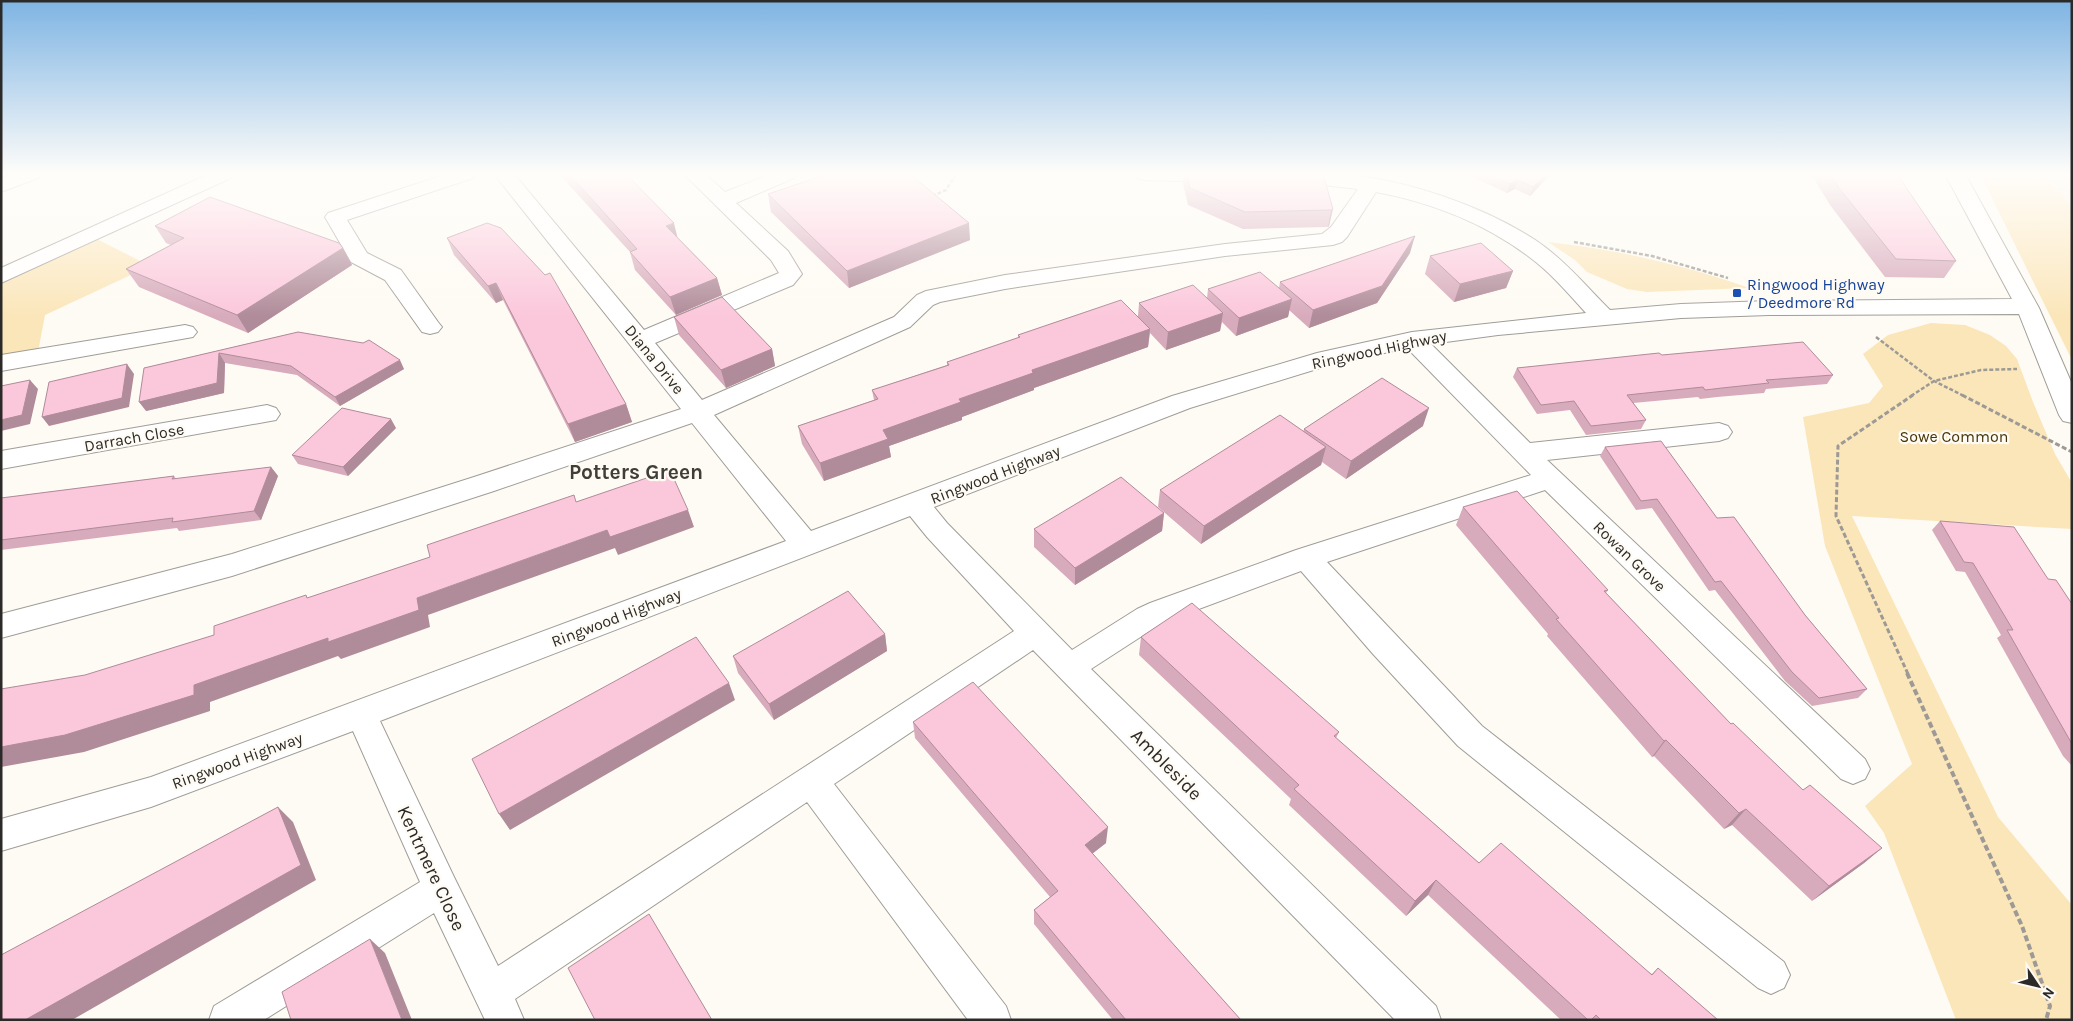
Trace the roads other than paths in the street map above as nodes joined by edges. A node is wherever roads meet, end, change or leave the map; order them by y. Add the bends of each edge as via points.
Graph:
1 (120, 222) edge
2 (337, 222) edge
3 (543, 222) edge
4 (744, 222) edge
5 (1349, 222) edge
6 (1485, 222) edge
7 (1981, 222) edge
8 (1, 276) edge
9 (2028, 308) junction
10 (1604, 318) junction
11 (430, 327) dead end
12 (185, 332) dead end
13 (1412, 339) junction
14 (640, 342) junction
15 (1, 363) edge
16 (698, 412) junction
17 (267, 414) dead end
18 (2072, 415) edge
19 (1719, 432) dead end
20 (1526, 453) junction
21 (4, 463) edge
22 (1550, 479) junction
23 (916, 504) junction
24 (805, 544) junction
25 (1306, 558) junction
26 (1, 626) edge
27 (1035, 633) junction
28 (1070, 667) junction
29 (361, 714) junction
30 (1853, 769) dead end
31 (811, 781) junction
32 (1, 834) edge
33 (441, 889) junction
34 (1771, 975) dead end
35 (499, 1006) edge
36 (228, 1020) edge
37 (992, 1020) edge
38 (1422, 1020) edge

1 - 8 street
2 - 11 street via 359,257 393,275
3 - 14 street, Diana Drive
4 - 14 street via 780,256 791,274 785,280
5 - 16 street via 1334,237 1326,240 1225,250 1005,282 934,296 925,300 902,322
6 - 10 street via 1538,252
7 - 9 street
9 - 10 street, Ringwood Highway via 1835,307 1681,311
9 - 18 street
10 - 13 street, Ringwood Highway
12 - 15 street
13 - 20 street, Rowan Grove
13 - 23 street, Ringwood Highway via 1326,358 1181,402
14 - 16 street, Diana Drive
16 - 24 street, Diana Drive
16 - 26 street via 232,565
17 - 21 street, Darrach Close
19 - 20 street
20 - 22 street, Rowan Grove
22 - 25 street
22 - 30 street, Rowan Grove
23 - 24 street, Ringwood Highway
23 - 27 street, Ambleside
24 - 29 street, Ringwood Highway
25 - 28 street via 1148,617
25 - 34 street via 1470,736
27 - 28 street, Ambleside
27 - 31 street
28 - 38 street, Ambleside
29 - 32 street, Ringwood Highway via 151,792
29 - 33 street, Kentmere Close
31 - 35 street
31 - 37 street
33 - 35 street, Kentmere Close
33 - 36 street

